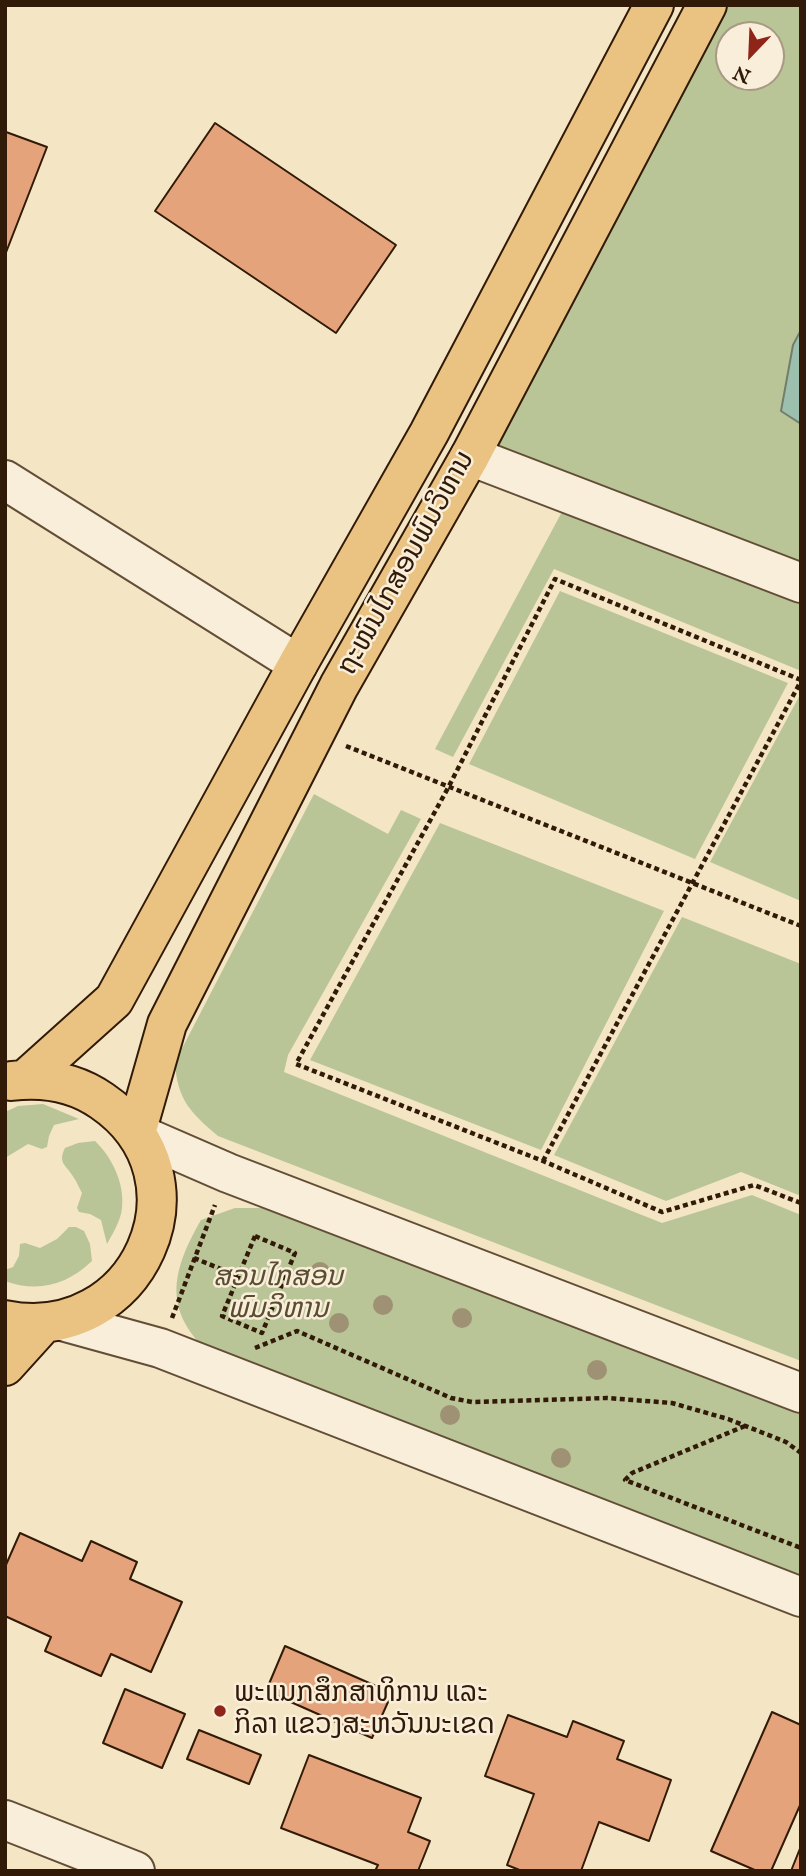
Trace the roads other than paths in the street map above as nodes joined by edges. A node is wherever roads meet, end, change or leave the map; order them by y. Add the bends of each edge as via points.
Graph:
1 (654, 5) edge
2 (707, 5) edge
3 (470, 456) junction
4 (5, 480) edge
5 (801, 583) edge
6 (298, 664) junction
7 (274, 711) junction
8 (316, 733) junction
9 (16, 1080) edge
10 (136, 1133) junction
11 (5, 1320) edge
12 (52, 1322) junction
13 (5, 1366) edge
14 (801, 1393) edge
15 (801, 1597) edge
16 (5, 1820) edge
17 (135, 1871) edge

1 - 6 highway, ຖະໜົນໄກສອນພົມວິຫານ via 429,433
2 - 3 highway, ຖະໜົນໄກສອນພົມວິຫານ
3 - 5 street
3 - 8 highway, ຖະໜົນໄກສອນພົມວິຫານ
4 - 6 street
6 - 7 highway, ຖະໜົນໄກສອນພົມວິຫານ
7 - 8 highway
7 - 9 highway, ຖະໜົນໄກສອນພົມວິຫານ via 114,1000
8 - 10 highway, ຖະໜົນໄກສອນພົມວິຫານ via 167,1024
9 - 10 highway via 58,1081 88,1092
10 - 12 highway via 157,1197 149,1245 115,1293 85,1313
10 - 14 street
11 - 12 highway
12 - 13 highway
12 - 15 street via 160,1348
16 - 17 street

